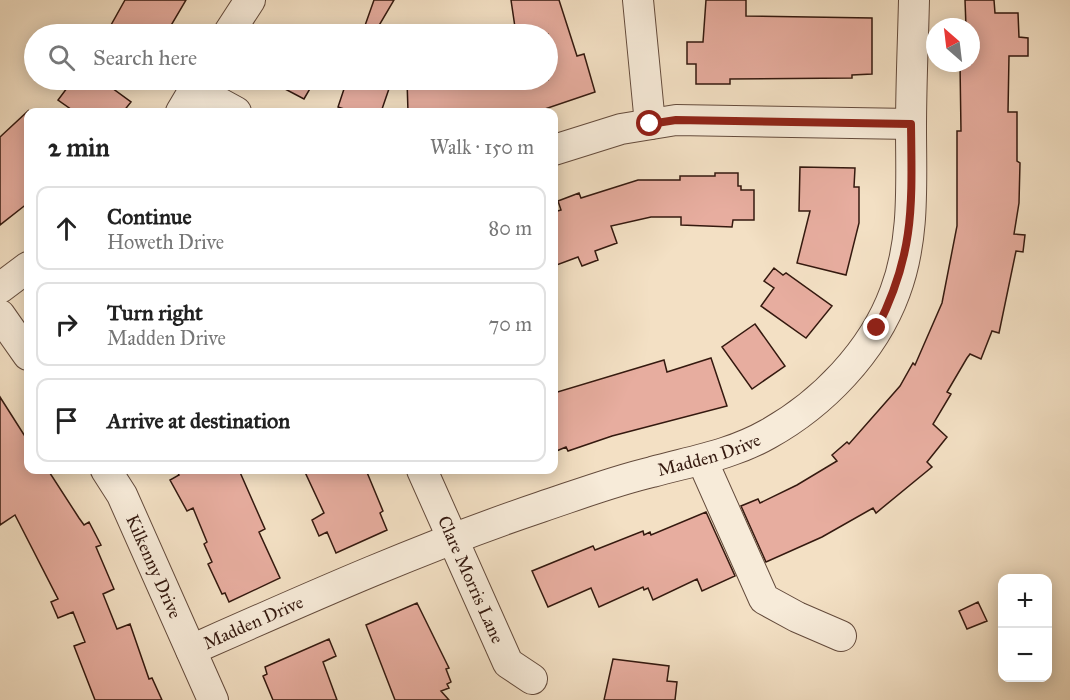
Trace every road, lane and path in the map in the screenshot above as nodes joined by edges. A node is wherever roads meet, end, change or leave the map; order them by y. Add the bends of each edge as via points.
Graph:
1 (250, 0) edge
2 (638, 0) edge
3 (914, 0) edge
4 (234, 24) edge
5 (192, 94) edge
6 (226, 108) edge
7 (650, 124) junction
8 (911, 124) junction
9 (558, 149) edge
10 (24, 270) edge
11 (0, 288) edge
12 (0, 315) edge
13 (24, 349) edge
14 (702, 460) junction
15 (109, 474) edge
16 (424, 474) edge
17 (451, 539) junction
18 (841, 636) dead end
19 (191, 650) junction
20 (532, 679) dead end
21 (213, 700) edge

1 - 4 street
2 - 7 street
3 - 8 street, Madden Drive
5 - 6 street
7 - 8 street via 676,120
7 - 9 street
8 - 14 street, Madden Drive via 912,213 904,263 895,294 877,328 829,390 798,415 746,445
10 - 11 street
12 - 13 street
14 - 17 street, Madden Drive via 627,479
14 - 18 street via 764,599
15 - 19 street, Kilkenny Drive via 122,495
16 - 17 street, Clare Morris Lane
17 - 19 street, Madden Drive
17 - 20 street, Clare Morris Lane via 508,663
19 - 21 street, Kilkenny Drive

